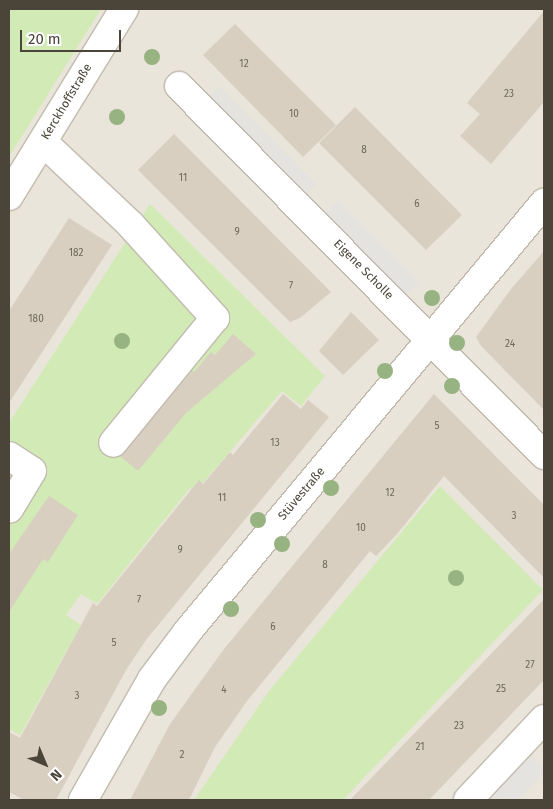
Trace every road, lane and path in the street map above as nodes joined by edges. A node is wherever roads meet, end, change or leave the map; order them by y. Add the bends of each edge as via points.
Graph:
1 (124, 9) edge
2 (180, 86) dead end
3 (43, 142) junction
4 (9, 196) edge
5 (544, 203) edge
6 (432, 339) junction
7 (113, 443) dead end
8 (544, 455) edge
9 (9, 456) edge
10 (9, 509) edge
11 (544, 719) edge
12 (83, 800) edge
13 (468, 800) edge

1 - 3 street, Kerckhoffstraße
2 - 6 street, Eigene Scholle
3 - 4 street, Kerckhoffstraße
3 - 7 street via 130,224 215,318
5 - 6 street, Stüvestraße
6 - 8 street, Eigene Scholle
6 - 12 street, Stüvestraße via 182,639 152,679
9 - 10 street via 32,471
11 - 13 street

